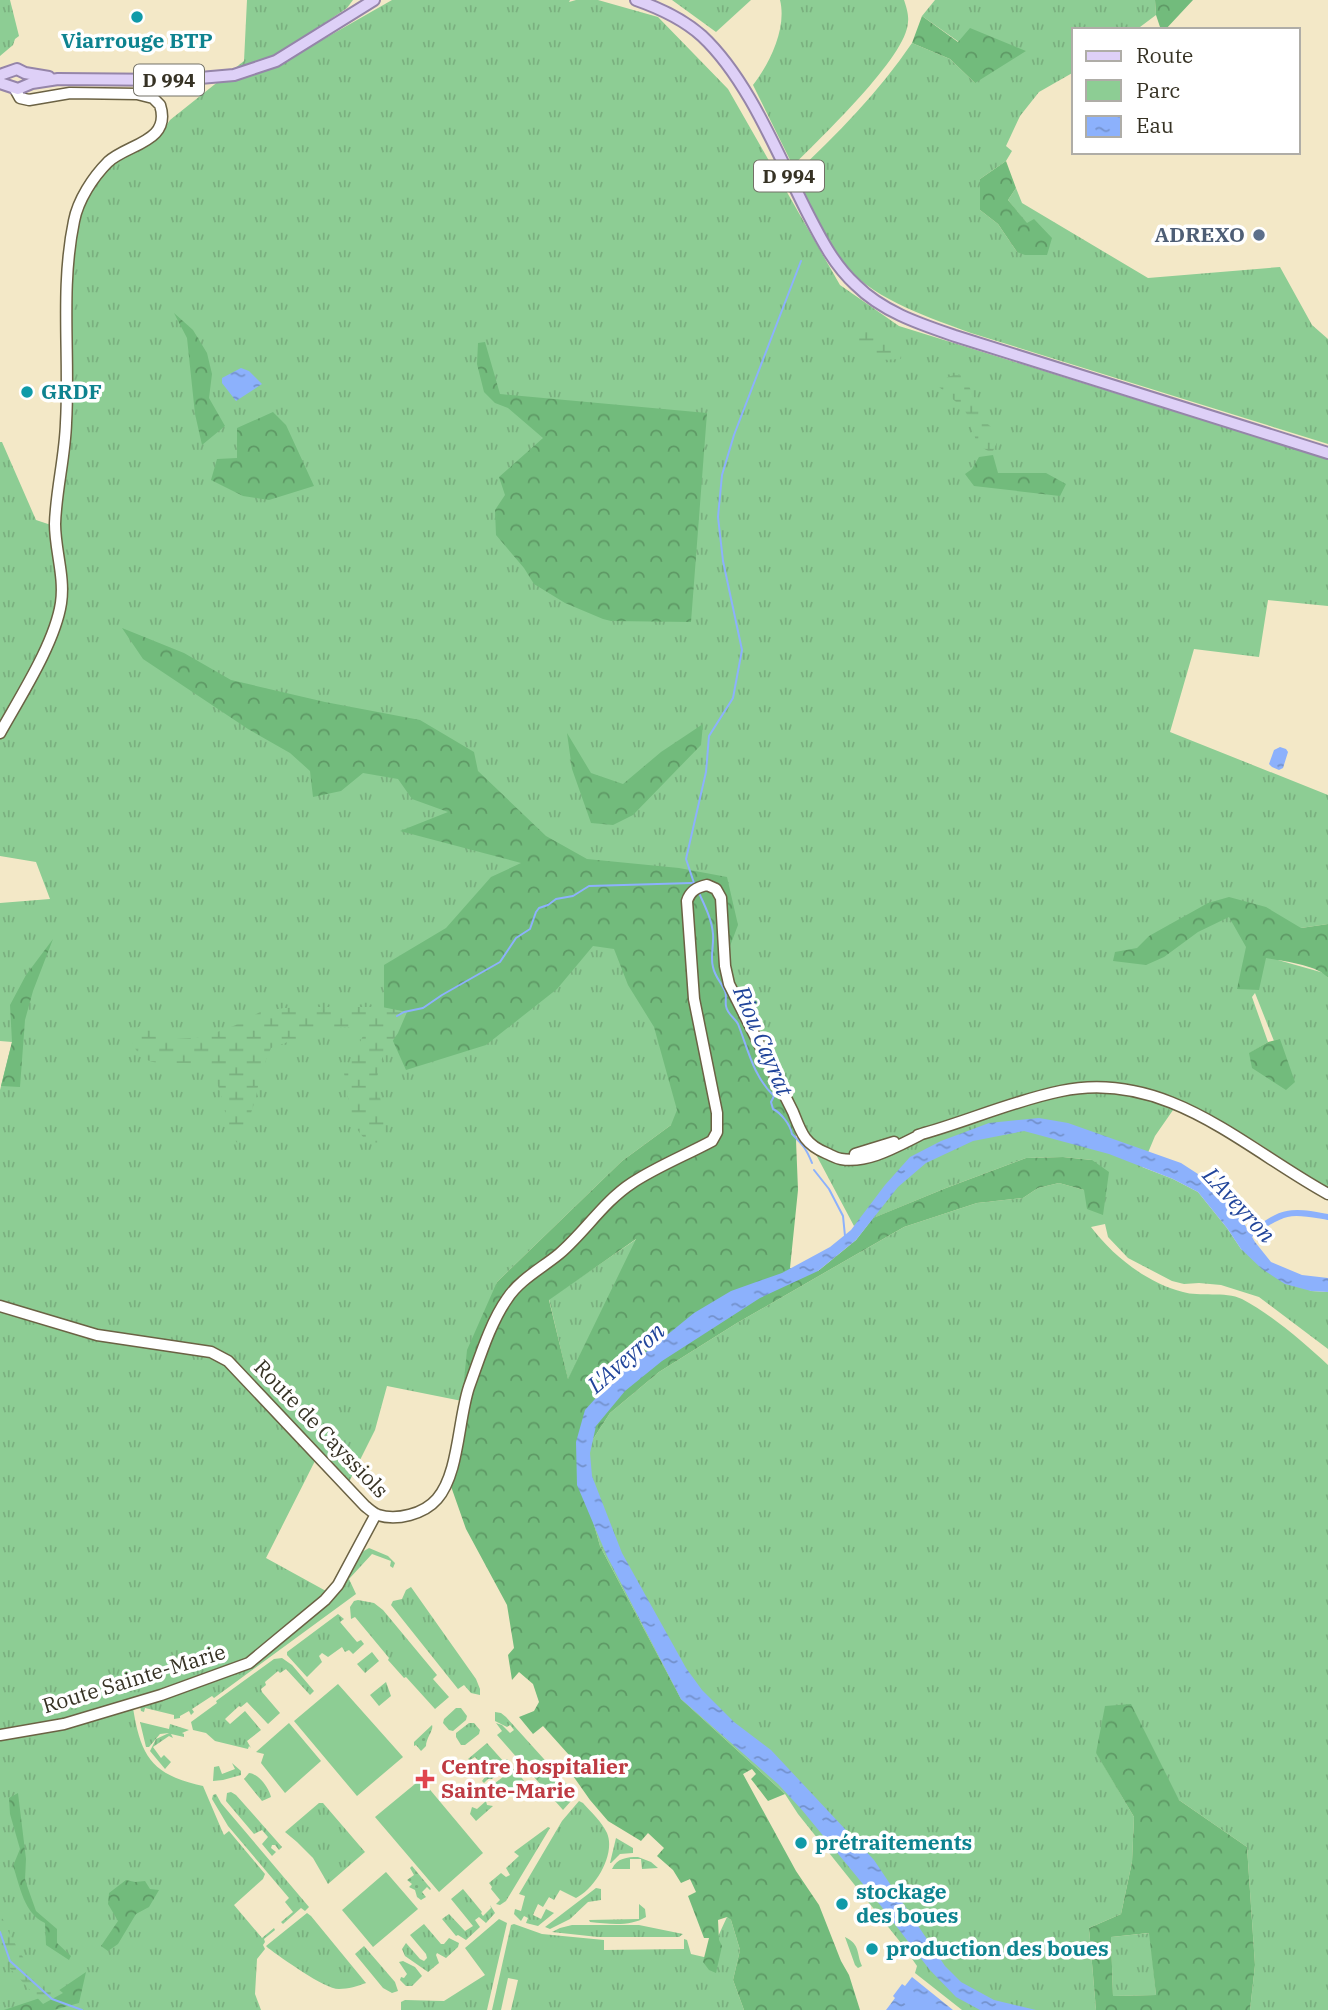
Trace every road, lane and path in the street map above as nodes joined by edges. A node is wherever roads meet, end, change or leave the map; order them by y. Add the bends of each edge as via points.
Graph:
1 (374, 0) edge
2 (636, 0) edge
3 (25, 73) junction
4 (4, 74) edge
5 (58, 79) junction
6 (14, 86) edge
7 (1328, 453) edge
8 (0, 733) edge
9 (1328, 1194) edge
10 (0, 1306) edge
11 (376, 1514) junction
12 (0, 1735) edge

1 - 5 main road, D 994 via 276,61 234,75 177,80
2 - 7 main road, D 994 via 661,8 701,34 731,68 836,264 857,287 889,310 955,336
3 - 4 main road, D 994 via 17,69
3 - 5 main road, D 994
3 - 6 main road via 27,78
4 - 6 main road, D 994
5 - 6 main road, D 994
6 - 8 street via 20,98 29,100 70,93 137,94 153,98 162,109 160,127 113,158 97,174 76,211 66,295 66,424 55,522 62,602 54,630
9 - 11 street, Route de Cayssiols via 1200,1114 1131,1090 1065,1090 855,1154 829,1154 793,1112 729,984 721,898 713,886 702,886 687,901 694,999 718,1112 716,1137 631,1183 561,1252 514,1289 473,1375 444,1490 430,1506 417,1512 390,1517
10 - 11 street, Route de Cayssiols via 97,1335 211,1352 228,1361
11 - 12 street, Route Sainte-Marie via 326,1600 249,1663 64,1724

